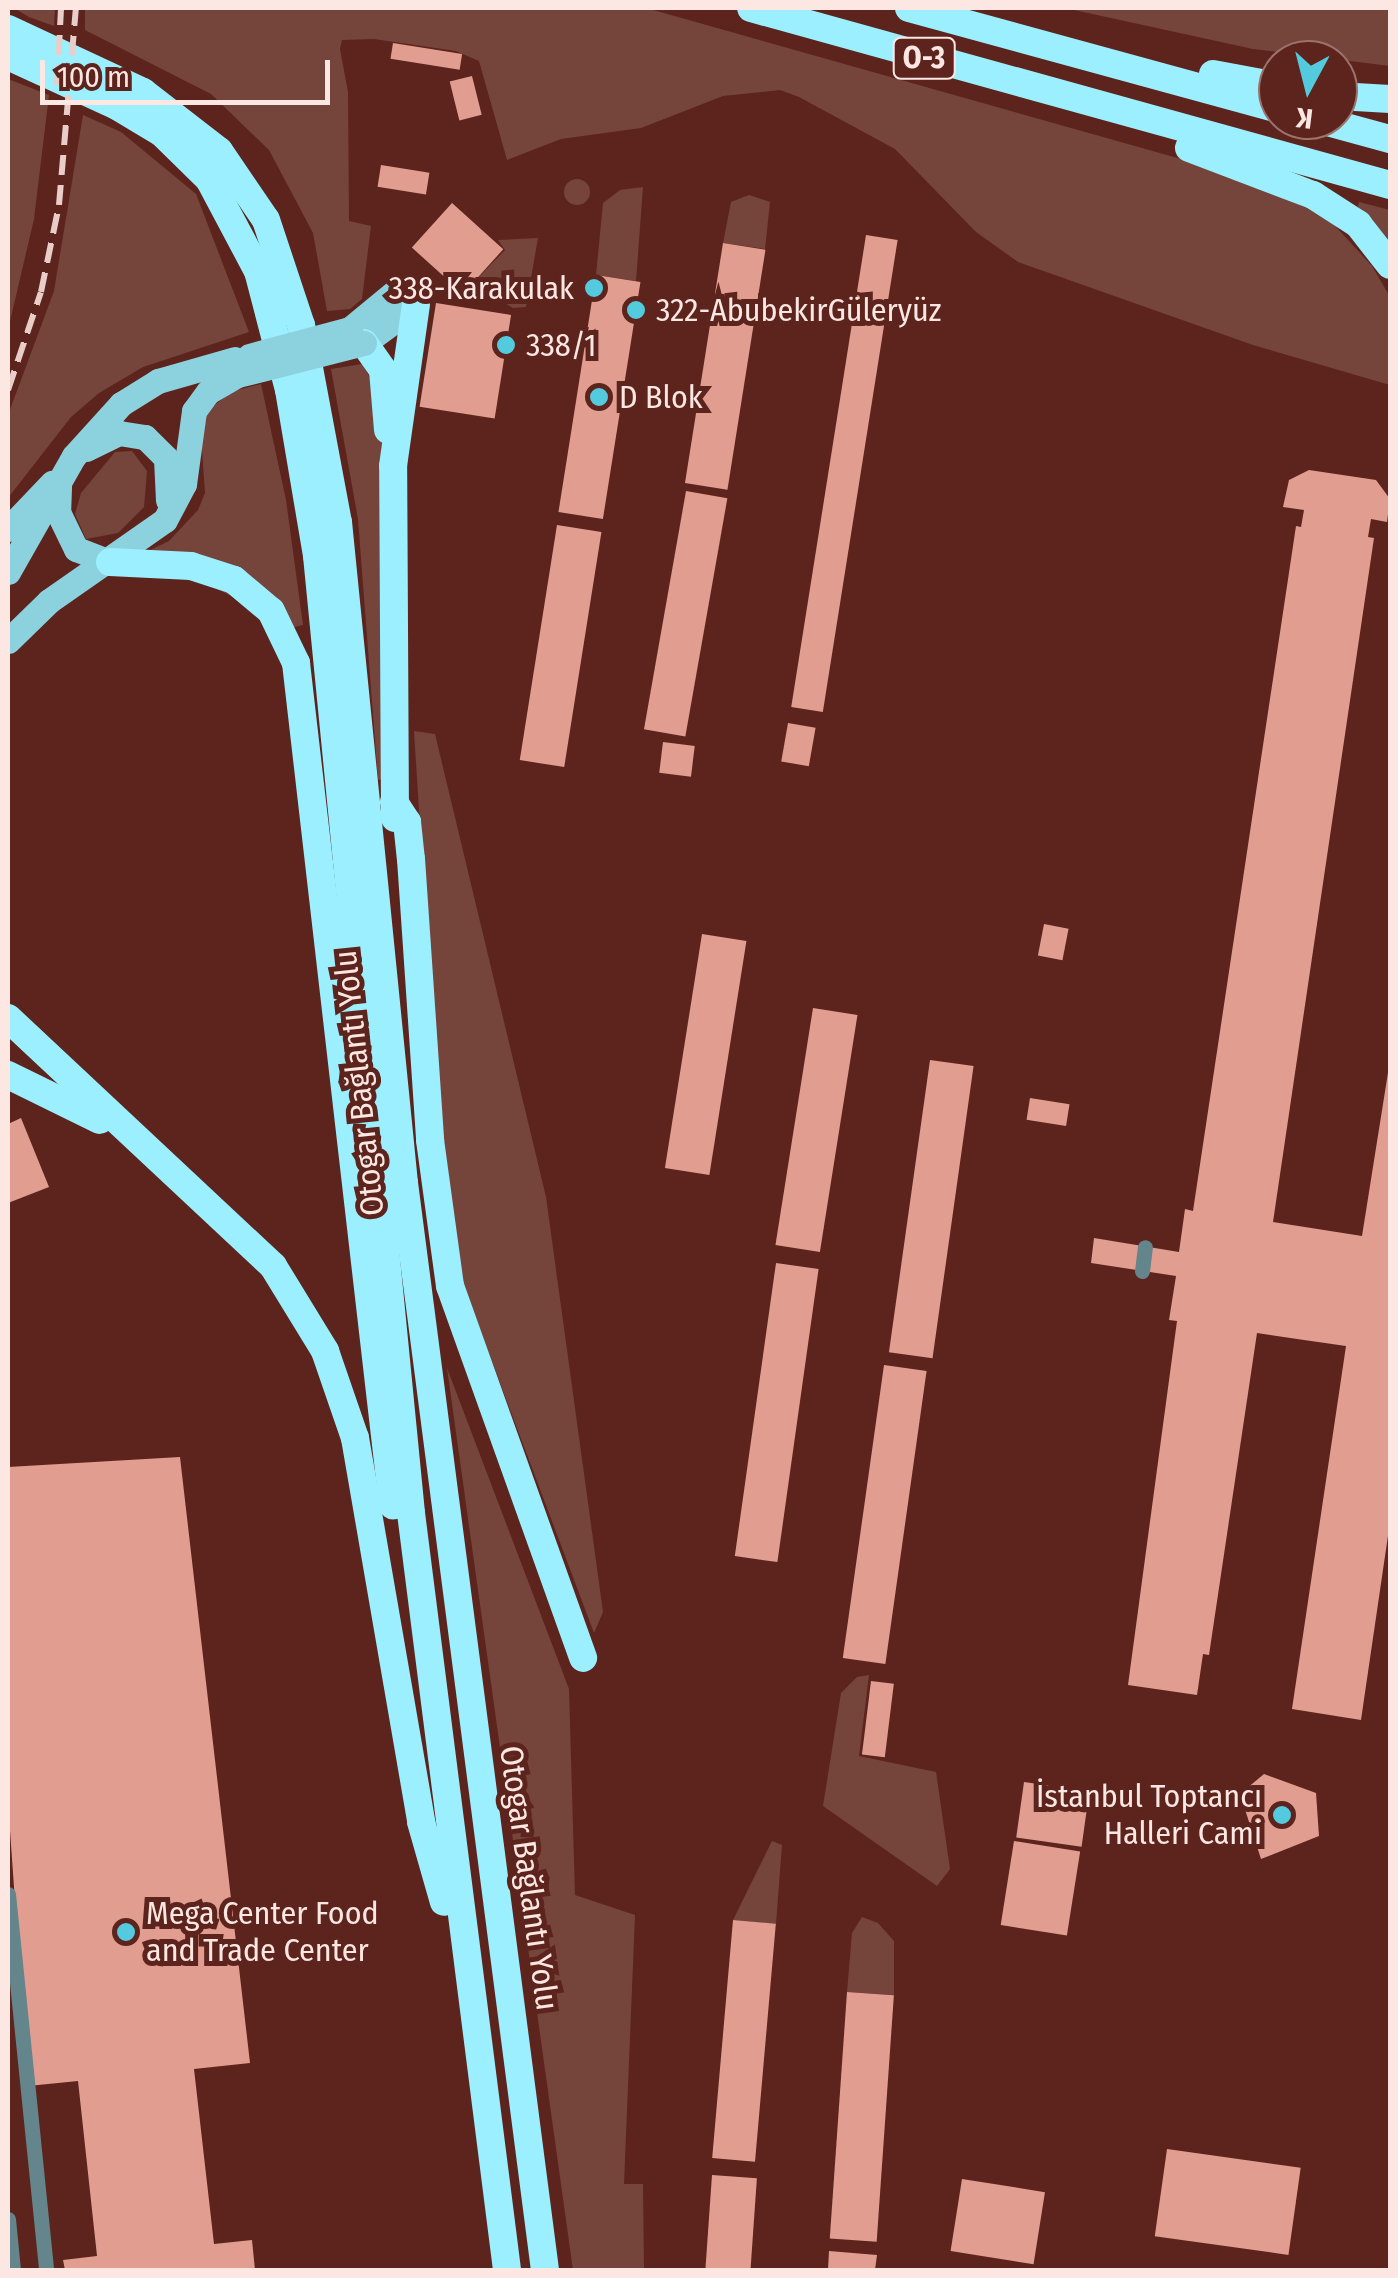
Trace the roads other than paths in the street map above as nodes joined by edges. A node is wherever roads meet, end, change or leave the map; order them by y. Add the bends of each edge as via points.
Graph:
1 (751, 8) edge
2 (908, 8) edge
3 (8, 29) edge
4 (1015, 38) junction
5 (8, 56) edge
6 (1258, 82) edge
7 (1358, 97) edge
8 (1390, 99) edge
9 (1258, 104) edge
10 (1097, 106) junction
11 (1358, 130) edge
12 (1390, 139) edge
13 (1390, 185) edge
14 (1390, 265) edge
15 (416, 304) joint
16 (357, 336) junction
17 (236, 367) junction
18 (67, 466) junction
19 (394, 466) junction
20 (165, 520) junction
21 (8, 529) edge
22 (110, 562) junction
23 (8, 572) edge
24 (8, 642) edge
25 (394, 802) junction
26 (8, 1018) edge
27 (8, 1075) edge
28 (149, 1154) junction
29 (404, 1183) junction
30 (1146, 1247) dead end
31 (1142, 1270) dead end
32 (583, 1658) dead end
33 (436, 1727) junction
34 (8, 1894) edge
35 (460, 1935) junction
36 (8, 2219) edge
37 (13, 2270) edge
38 (46, 2270) edge
39 (507, 2270) edge
40 (545, 2270) edge

1 - 10 highway, O-3
2 - 4 highway, O-3
3 - 29 highway, Otogar Bağlantı Yolu via 143,92 208,141 251,192 291,288 338,522
4 - 6 highway
4 - 9 highway, O-3
5 - 33 highway, Otogar Bağlantı Yolu via 117,106 188,154 228,204 245,239 282,360 317,556
7 - 8 highway
10 - 13 highway, O-3
10 - 14 highway via 1155,136 1313,195 1358,224
11 - 12 highway
15 - 16 main road via 400,287
15 - 19 highway
16 - 17 main road, bridge
16 - 19 highway via 383,370
17 - 18 main road via 140,392
17 - 20 main road via 194,411 184,484
18 - 20 main road via 119,433 144,437 166,458
18 - 21 main road
18 - 22 main road via 58,512 65,533 76,550
18 - 23 main road
19 - 25 highway
20 - 22 main road
22 - 24 main road via 49,601
22 - 33 highway via 190,566 234,580 272,611 296,664 383,1435 417,1666
25 - 29 highway via 411,1129
25 - 32 highway via 407,822 412,859 430,1140 450,1286
26 - 28 highway
27 - 28 highway via 93,1116
28 - 35 highway via 273,1266 325,1351 355,1438 421,1822 440,1894
29 - 40 highway, Otogar Bağlantı Yolu
30 - 31 street
33 - 35 highway, Otogar Bağlantı Yolu
34 - 38 street
35 - 39 highway, Otogar Bağlantı Yolu
36 - 37 street

